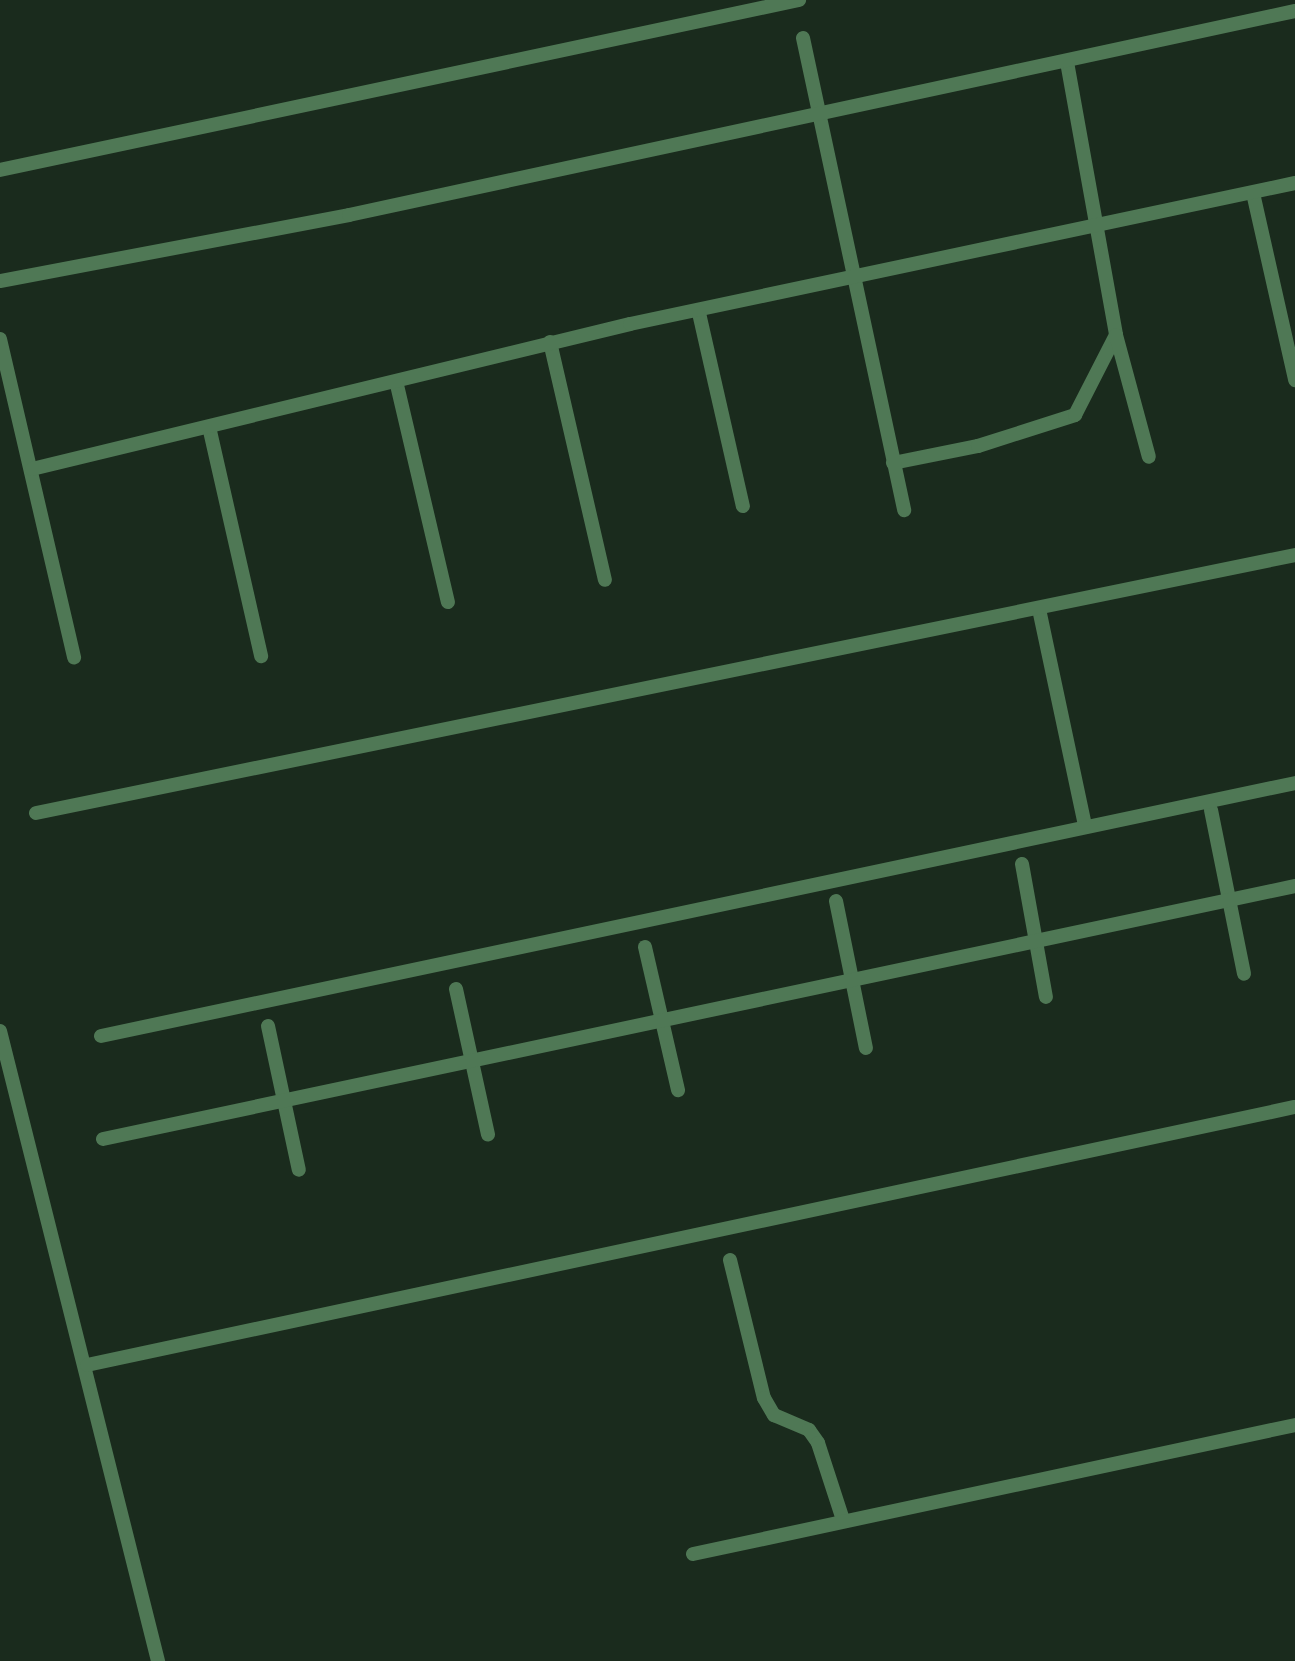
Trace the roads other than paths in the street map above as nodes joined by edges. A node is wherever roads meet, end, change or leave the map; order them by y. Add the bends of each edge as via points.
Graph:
1 (799, 0) edge
2 (1295, 11) edge
3 (803, 38) dead end
4 (1066, 62) junction
5 (818, 117) junction
6 (0, 170) edge
7 (1295, 183) edge
8 (1253, 193) junction
9 (1097, 223) junction
10 (0, 281) edge
11 (851, 281) junction
12 (699, 313) junction
13 (1116, 335) junction
14 (0, 339) edge
15 (550, 342) junction
16 (1295, 380) edge
17 (397, 384) junction
18 (210, 430) junction
19 (1149, 457) dead end
20 (893, 463) junction
21 (32, 469) junction
22 (743, 506) dead end
23 (904, 510) dead end
24 (1295, 555) edge
25 (605, 580) dead end
26 (448, 602) dead end
27 (1039, 609) junction
28 (261, 656) dead end
29 (74, 658) dead end
30 (1295, 783) edge
31 (1211, 810) dead end
32 (36, 813) dead end
33 (1085, 826) junction
34 (1022, 864) dead end
35 (1295, 886) edge
36 (1228, 900) junction
37 (836, 901) dead end
38 (1036, 941) junction
39 (645, 947) dead end
40 (1244, 974) dead end
41 (852, 982) junction
42 (456, 989) dead end
43 (1046, 997) dead end
44 (664, 1022) junction
45 (268, 1026) dead end
46 (0, 1031) edge
47 (101, 1036) dead end
48 (866, 1048) dead end
49 (475, 1062) junction
50 (678, 1090) dead end
51 (284, 1101) junction
52 (1295, 1107) edge
53 (488, 1135) dead end
54 (103, 1139) dead end
55 (299, 1170) dead end
56 (730, 1260) dead end
57 (87, 1365) junction
58 (1295, 1425) edge
59 (843, 1520) junction
60 (693, 1554) dead end
61 (158, 1661) edge

1 - 6 street
2 - 4 street
3 - 5 street
4 - 5 street
4 - 9 street
5 - 10 street
5 - 11 street
7 - 8 street
8 - 9 street
8 - 16 street
9 - 11 street
9 - 13 street
11 - 12 street
11 - 20 street
12 - 15 street
12 - 22 street
13 - 19 street
13 - 20 street via 1075,415 1000,440
14 - 21 street
15 - 17 street
15 - 25 street
17 - 18 street
17 - 26 street
18 - 21 street
18 - 28 street
20 - 23 street
21 - 29 street
24 - 27 street
27 - 32 street
27 - 33 street
30 - 33 street
31 - 36 street
33 - 47 street
34 - 38 street
35 - 36 street
36 - 38 street
36 - 40 street
37 - 41 street
38 - 41 street
38 - 43 street
39 - 44 street
41 - 44 street
41 - 48 street
42 - 49 street
44 - 49 street
44 - 50 street
45 - 51 street
46 - 57 street
49 - 51 street
49 - 53 street
51 - 54 street
51 - 55 street
52 - 57 street
56 - 59 street via 764,1398 774,1415 808,1430 818,1443
57 - 61 street
58 - 59 street
59 - 60 street

